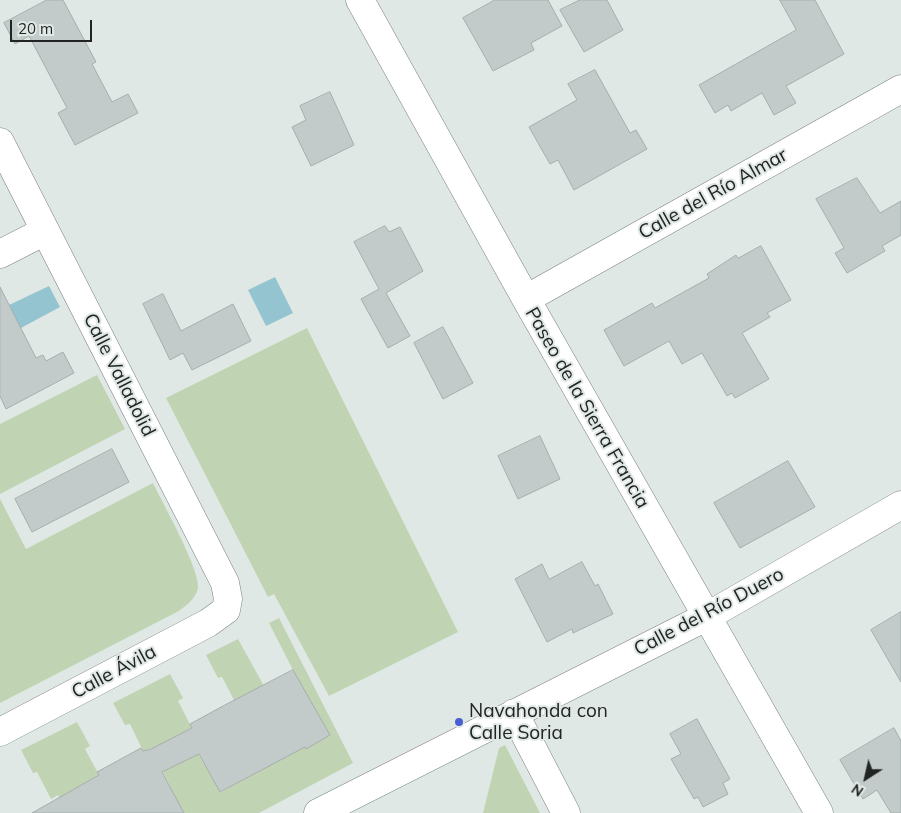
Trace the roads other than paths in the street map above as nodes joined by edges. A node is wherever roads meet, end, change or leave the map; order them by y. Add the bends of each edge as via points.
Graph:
1 (360, 0) edge
2 (901, 89) edge
3 (0, 142) edge
4 (45, 231) junction
5 (0, 254) edge
6 (526, 299) junction
7 (901, 505) edge
8 (226, 610) joint
9 (706, 617) junction
10 (514, 713) junction
11 (0, 732) edge
12 (318, 813) edge
13 (566, 813) edge
14 (820, 813) edge

1 - 6 street, Paseo de la Sierra Francia
2 - 6 street, Calle del Río Almar
3 - 4 street, Calle Valladolid
4 - 5 street
4 - 8 street, Calle Valladolid via 225,583
6 - 9 street, Paseo de la Sierra Francia
7 - 9 street, Calle del Río Duero
8 - 11 street, Calle Ávila via 208,623
9 - 10 street, Calle del Río Duero
9 - 14 street, Paseo de la Sierra Francia
10 - 12 street, Calle del Río Duero
10 - 13 street

